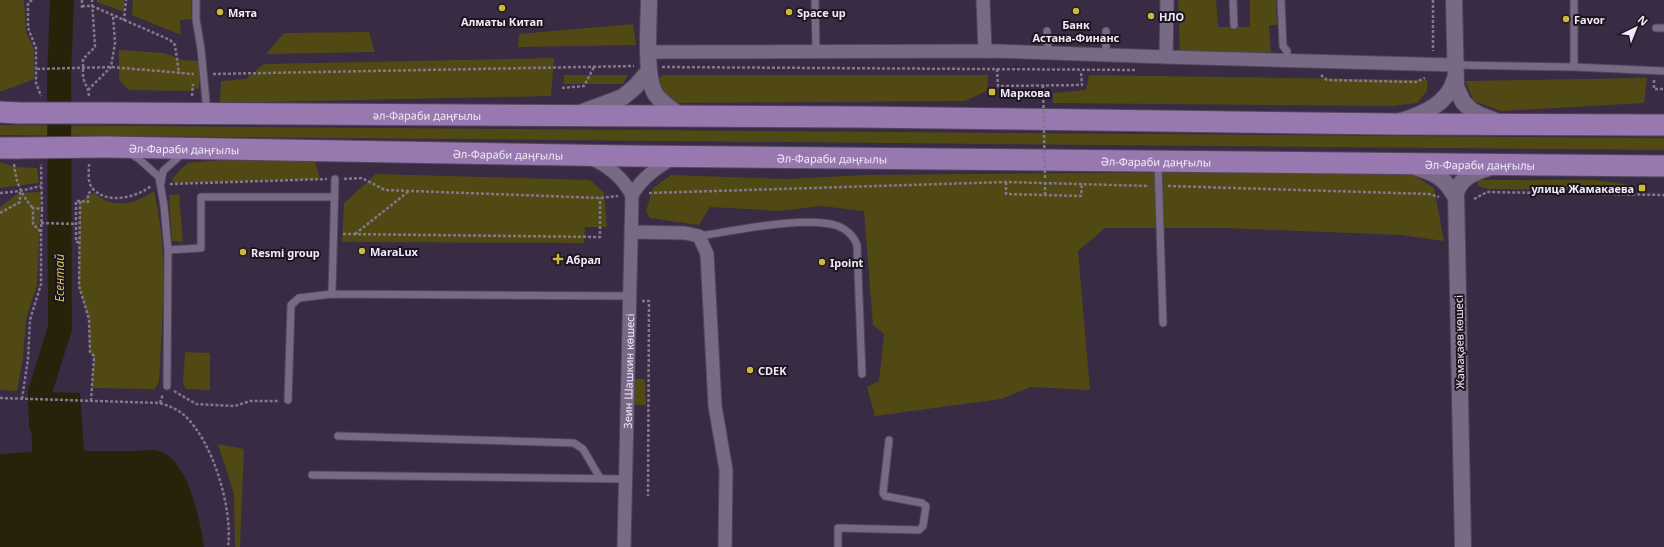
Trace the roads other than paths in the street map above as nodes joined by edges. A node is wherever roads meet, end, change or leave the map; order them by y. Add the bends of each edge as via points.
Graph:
1 (196, 0) edge
2 (649, 0) edge
3 (815, 0) edge
4 (983, 0) edge
5 (1167, 0) edge
6 (1233, 0) edge
7 (1281, 0) edge
8 (1454, 0) edge
9 (1574, 0) edge
10 (1234, 25) dead end
11 (1656, 28) dead end
12 (1664, 28) edge
13 (1047, 31) dead end
14 (1106, 31) dead end
15 (816, 50) junction
16 (985, 51) junction
17 (649, 52) junction
18 (1048, 52) junction
19 (1106, 54) junction
20 (1166, 57) junction
21 (1287, 60) junction
22 (1574, 67) junction
23 (647, 68) junction
24 (1455, 71) junction
25 (1664, 71) edge
26 (9, 113) edge
27 (207, 114) junction
28 (572, 116) junction
29 (682, 117) junction
30 (1392, 124) junction
31 (1510, 125) junction
32 (1664, 125) edge
33 (112, 147) junction
34 (189, 148) junction
35 (11, 152) edge
36 (581, 154) junction
37 (676, 156) junction
38 (1158, 161) junction
39 (1403, 163) junction
40 (1499, 164) junction
41 (1664, 166) edge
42 (335, 179) road end
43 (164, 185) junction
44 (632, 195) junction
45 (335, 197) junction
46 (1456, 198) junction
47 (630, 232) junction
48 (699, 236) junction
49 (168, 250) junction
50 (332, 294) junction
51 (629, 298) junction
52 (1163, 323) dead end
53 (862, 374) dead end
54 (167, 386) road end
55 (288, 400) road end
56 (338, 436) dead end
57 (889, 440) dead end
58 (312, 475) dead end
59 (600, 478) junction
60 (626, 479) junction
61 (624, 547) edge
62 (725, 547) edge
63 (838, 547) edge
64 (1463, 547) edge

1 - 27 lane
2 - 17 street
3 - 15 lane
4 - 16 street
5 - 20 street
6 - 10 lane
7 - 21 lane via 1283,46 1287,51
8 - 24 street
9 - 22 lane
11 - 12 lane
13 - 18 lane
14 - 19 lane
15 - 16 street
15 - 17 street
16 - 18 street
17 - 23 street
18 - 19 street
19 - 20 street
20 - 21 street
21 - 24 street via 1433,64
22 - 24 lane
22 - 25 lane
23 - 28 street via 635,87 623,97
23 - 29 street via 656,96
24 - 30 street via 1450,92 1437,105
24 - 31 street via 1459,95 1471,110 1493,121
26 - 27 main road, bridge
27 - 28 main road, әл-Фараби даңғылы
28 - 29 main road, әл-Фараби даңғылы
29 - 30 main road
30 - 31 main road
31 - 32 main road
33 - 34 main road, Әл-Фараби даңғылы
33 - 35 main road, Әл-Фараби даңғылы, bridge
33 - 43 lane via 138,159 154,172
34 - 36 main road, Әл-Фараби даңғылы
34 - 43 lane via 163,171
36 - 37 main road, Әл-Фараби даңғылы
36 - 44 street via 614,172 626,183
37 - 38 main road, Әл-Фараби даңғылы
37 - 44 street via 650,174
38 - 39 main road, Әл-Фараби даңғылы
38 - 52 lane
39 - 40 main road, Әл-Фараби даңғылы
39 - 46 street via 1431,171 1441,178
40 - 41 main road, Әл-Фараби даңғылы
40 - 46 street, Жамақаев көшесі via 1466,177 1459,185
42 - 45 lane
43 - 49 lane
44 - 47 street, Зеин Шашкин көшесі
45 - 49 lane via 201,198 201,248
45 - 50 lane
46 - 64 street, Жамақаев көшесі
47 - 48 street via 685,233
47 - 51 street, Зеин Шашкин көшесі
48 - 53 lane via 800,222 837,225 848,232 857,245
48 - 62 street via 707,254 715,406 726,470
49 - 54 lane
50 - 51 lane
50 - 55 lane via 299,298 291,305
51 - 60 street, Зеин Шашкин көшесі
56 - 59 lane via 574,443 583,449
57 - 63 lane via 883,494 926,506 923,526 919,530 838,528
58 - 59 lane
59 - 60 lane
60 - 61 street, Зеин Шашкин көшесі

